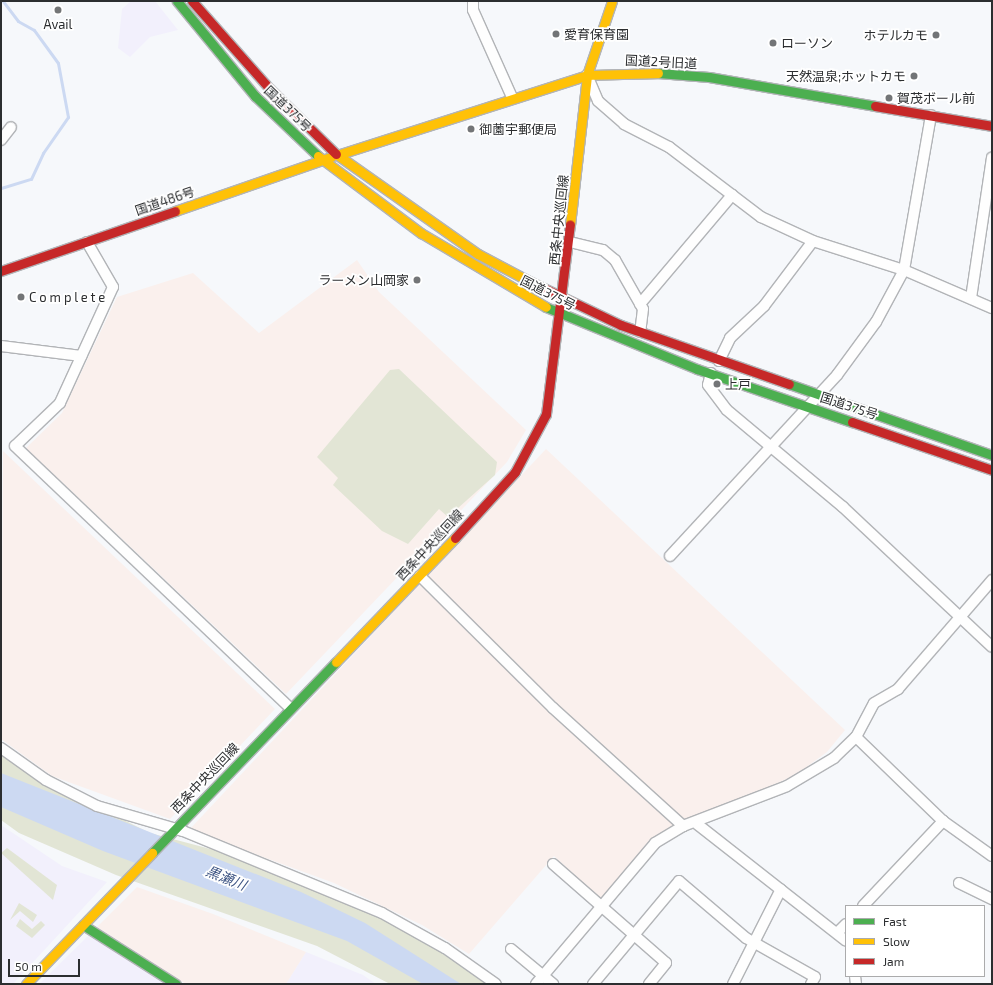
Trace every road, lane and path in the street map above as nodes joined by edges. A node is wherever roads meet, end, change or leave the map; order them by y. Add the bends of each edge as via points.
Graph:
1 (177, 1) edge
2 (192, 1) edge
3 (473, 1) edge
4 (612, 1) edge
5 (587, 75) junction
6 (512, 96) junction
7 (931, 115) junction
8 (992, 126) edge
9 (11, 127) dead end
10 (1, 140) edge
11 (336, 155) junction
12 (992, 158) edge
13 (322, 160) junction
14 (732, 195) junction
15 (813, 241) junction
16 (87, 242) junction
17 (570, 242) junction
18 (904, 270) junction
19 (1, 271) edge
20 (972, 298) junction
21 (564, 300) junction
22 (640, 304) junction
23 (992, 308) edge
24 (562, 316) junction
25 (640, 332) junction
26 (1, 346) edge
27 (81, 356) junction
28 (718, 361) junction
29 (711, 373) junction
30 (820, 394) junction
31 (807, 406) junction
32 (770, 445) junction
33 (992, 455) edge
34 (992, 470) edge
35 (670, 556) dead end
36 (420, 576) junction
37 (992, 580) edge
38 (962, 619) junction
39 (992, 647) edge
40 (290, 708) junction
41 (856, 737) junction
42 (1, 748) edge
43 (943, 822) junction
44 (697, 824) junction
45 (683, 826) junction
46 (174, 829) junction
47 (992, 856) edge
48 (553, 864) dead end
49 (959, 883) dead end
50 (781, 889) junction
51 (992, 899) edge
52 (864, 905) edge
53 (602, 908) junction
54 (83, 925) junction
55 (845, 925) edge
56 (838, 932) junction
57 (634, 935) junction
58 (845, 940) edge
59 (753, 942) junction
60 (511, 949) dead end
61 (540, 980) edge
62 (171, 983) edge
63 (26, 984) edge
64 (496, 984) edge
65 (553, 984) edge
66 (593, 984) edge
67 (649, 984) edge
68 (733, 984) edge
69 (811, 984) edge

1 - 13 main road, 国道375号 via 256,96
2 - 11 main road, 国道375号 via 264,83
3 - 6 street via 473,10
4 - 5 main road, 西条中央巡回線
5 - 6 main road, 国道2号旧道
5 - 7 main road, 国道2号旧道 via 638,72 709,77
5 - 14 street via 598,101 624,124 669,147
5 - 17 main road, 西条中央巡回線
6 - 11 main road, 国道2号旧道
7 - 8 main road, 国道2号旧道
7 - 18 street
9 - 10 street
11 - 13 main road, 国道486号
11 - 21 main road, 国道375号 via 447,235
12 - 20 street
13 - 16 main road, 国道486号
13 - 24 main road, 国道375号 via 369,197 472,266
14 - 15 street via 761,217
14 - 22 street
15 - 18 street
15 - 28 street via 764,306 730,338
16 - 19 main road, 国道486号
16 - 27 street via 113,287
17 - 21 main road, 西条中央巡回線
17 - 22 street via 610,255
18 - 20 street
18 - 30 street via 876,322
20 - 23 street
21 - 24 main road, 西条中央巡回線
21 - 25 main road, 国道375号
22 - 25 street via 643,320
24 - 29 main road, 国道375号
24 - 36 main road, 西条中央巡回線 via 551,393 538,433 515,472
25 - 28 main road, 国道375号
26 - 27 street
27 - 40 street via 60,403 15,446
28 - 30 main road, 国道375号
29 - 31 main road, 国道375号
29 - 32 street via 708,385 712,395
30 - 31 street
30 - 33 main road, 国道375号
31 - 32 street
31 - 34 main road, 国道375号
32 - 35 street
32 - 38 street
36 - 40 main road, 西条中央巡回線
36 - 45 street via 553,708
37 - 38 street
38 - 39 street
38 - 41 street via 898,689 874,703
40 - 46 main road, 西条中央巡回線
41 - 43 street
41 - 44 street via 834,758 787,786
42 - 46 street via 46,780 97,806
43 - 47 street
43 - 52 street
44 - 45 street
44 - 50 street
45 - 53 street via 655,843
46 - 54 main road, 西条中央巡回線
46 - 64 street via 382,913 445,948
48 - 53 street
49 - 51 street
50 - 56 street
50 - 59 street
53 - 57 street
53 - 61 street
54 - 62 main road
54 - 63 main road, 西条中央巡回線
55 - 56 street
56 - 58 street
57 - 59 street via 679,881
57 - 66 street
57 - 67 street via 666,963
59 - 68 street
59 - 69 street via 815,977
60 - 61 street
61 - 65 street

